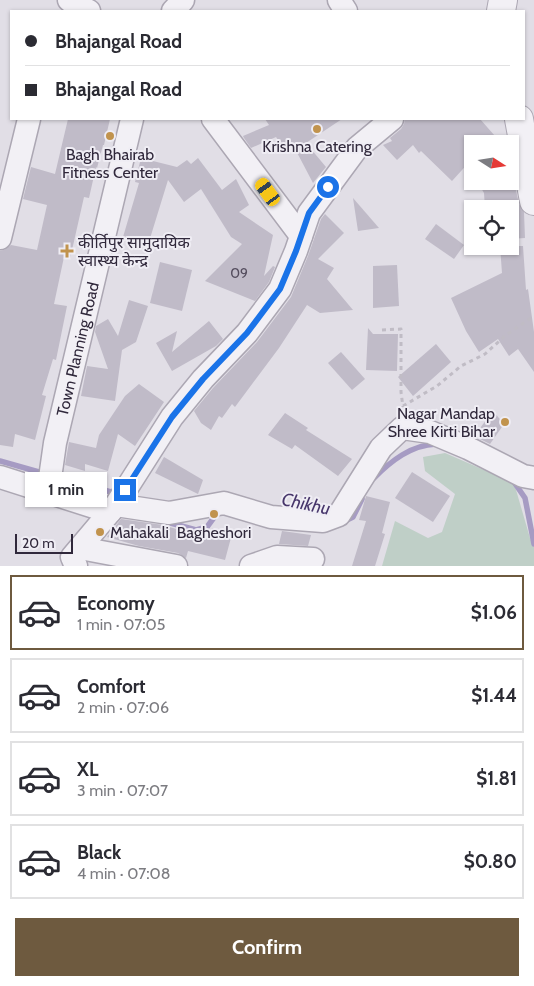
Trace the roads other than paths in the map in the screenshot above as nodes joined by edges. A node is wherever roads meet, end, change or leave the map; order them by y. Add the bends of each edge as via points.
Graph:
1 (69, 0) edge
2 (183, 0) edge
3 (87, 10) edge
4 (174, 10) edge
5 (29, 120) edge
6 (132, 120) edge
7 (214, 120) edge
8 (391, 120) edge
9 (519, 120) edge
10 (534, 201) edge
11 (301, 236) junction
12 (0, 238) edge
13 (0, 477) edge
14 (534, 478) edge
15 (48, 492) junction
16 (113, 509) junction
17 (78, 557) edge
18 (313, 560) dead end
19 (176, 566) edge
20 (251, 566) edge

1 - 3 street
2 - 4 street
5 - 12 street
6 - 15 street, Town Planning Road via 55,443
7 - 11 street
8 - 11 street via 357,148 309,213
9 - 10 street
11 - 16 street via 280,289 247,333 172,417
13 - 15 street
14 - 16 street via 523,476 430,432 402,428 381,448 339,515 323,521 271,517 224,503 169,513
15 - 16 street
16 - 17 street
17 - 19 street
18 - 20 street via 277,557

